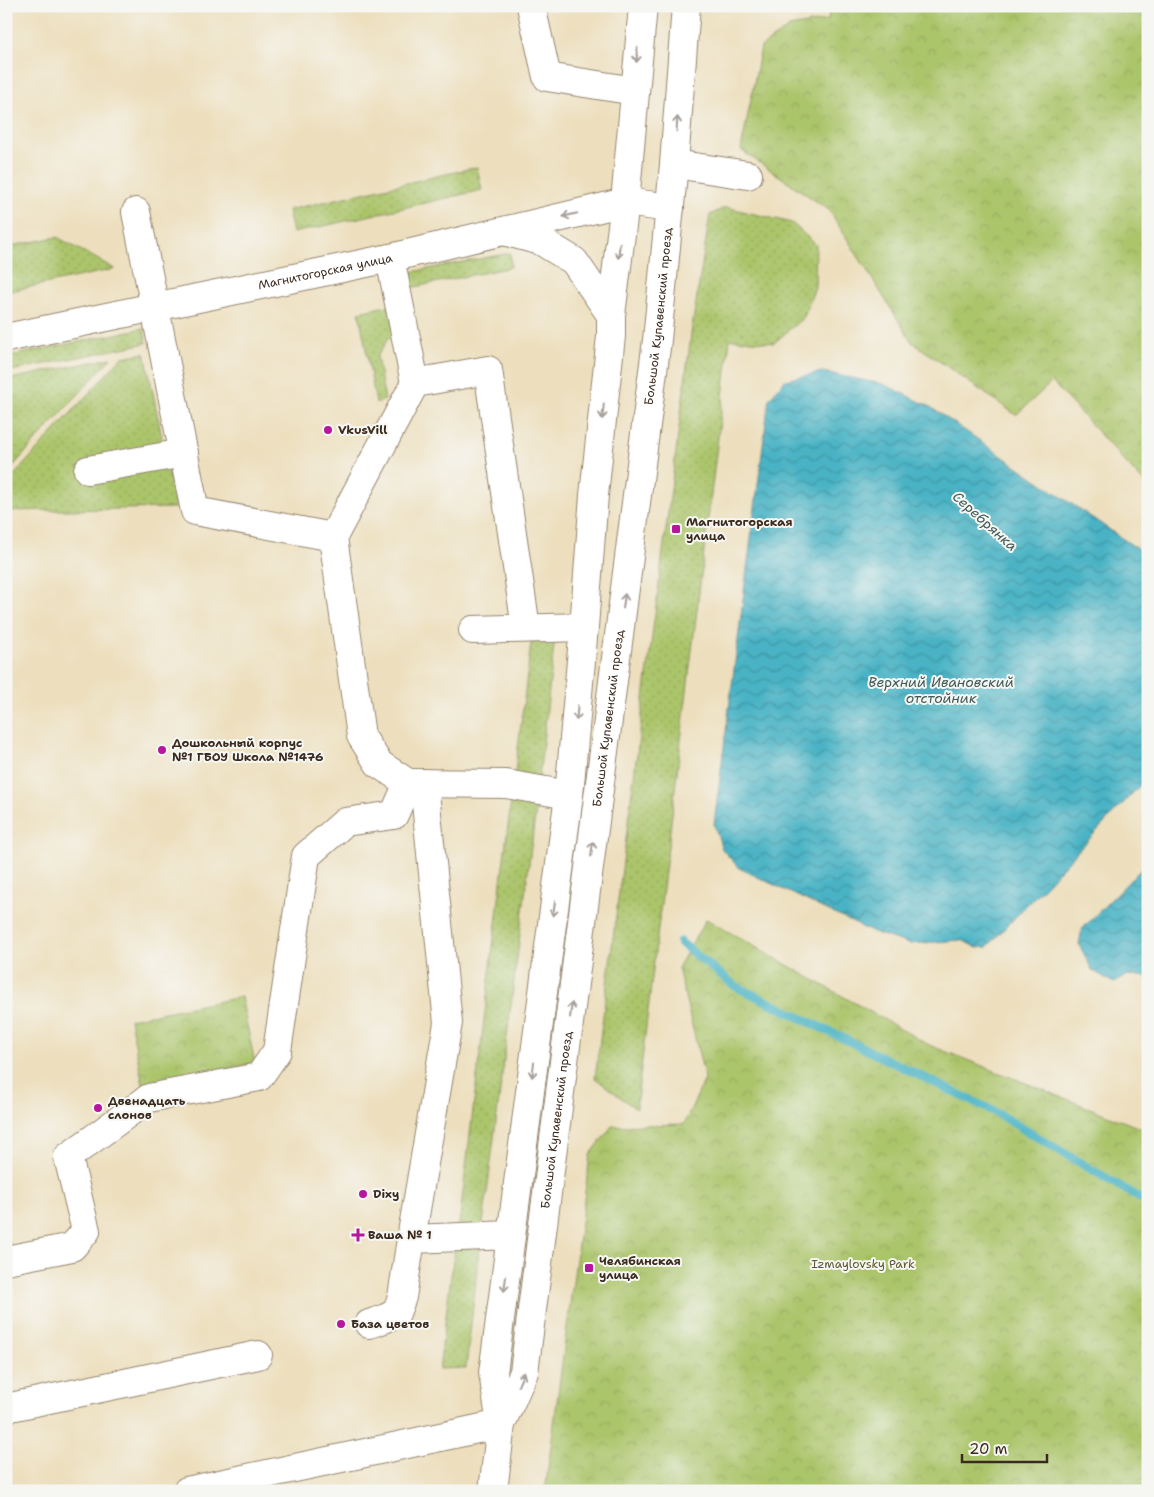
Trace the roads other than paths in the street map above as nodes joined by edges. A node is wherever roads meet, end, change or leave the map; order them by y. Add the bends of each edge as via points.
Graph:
1 (531, 6) edge
2 (642, 6) edge
3 (686, 6) edge
4 (635, 91) junction
5 (674, 164) junction
6 (748, 175) dead end
7 (625, 202) junction
8 (670, 208) junction
9 (136, 212) dead end
10 (503, 232) junction
11 (390, 258) junction
12 (154, 307) junction
13 (611, 315) junction
14 (6, 338) edge
15 (415, 384) junction
16 (184, 453) junction
17 (88, 470) dead end
18 (333, 537) junction
19 (584, 627) junction
20 (526, 628) junction
21 (474, 630) dead end
22 (416, 783) junction
23 (569, 795) junction
24 (511, 1236) junction
25 (410, 1239) junction
26 (6, 1260) edge
27 (369, 1324) dead end
28 (258, 1355) dead end
29 (6, 1408) edge
30 (501, 1424) junction
31 (187, 1491) edge
32 (493, 1491) edge

1 - 4 main road via 547,77
2 -> 4 main road, Большой Купавенский проезд
5 -> 3 main road, Большой Купавенский проезд
4 - 7 main road, Большой Купавенский проезд
5 - 6 main road
5 - 8 main road, Большой Купавенский проезд
7 - 8 main road
7 -> 10 main road
7 -> 13 main road, Большой Купавенский проезд
30 -> 8 main road, Большой Купавенский проезд via 524,1372 656,350
9 - 12 main road
10 - 11 main road, Магнитогорская улица
10 - 13 main road, Магнитогорская улица via 541,241 574,261
11 - 12 main road, Магнитогорская улица
11 - 15 main road
12 - 14 main road, Магнитогорская улица
12 - 16 main road
13 -> 19 main road, Большой Купавенский проезд
15 - 18 main road
15 - 20 main road via 488,370
16 - 17 main road
16 - 18 main road via 195,511
18 - 22 main road via 361,736 379,764
19 - 20 main road
19 -> 23 main road, Большой Купавенский проезд
20 - 21 main road
22 - 23 main road via 506,784
22 - 25 main road via 448,1023
22 - 26 main road via 394,815 345,822 306,856 277,1051 259,1078 148,1098 68,1157 86,1231 72,1246
23 -> 24 main road, Большой Купавенский проезд
24 - 25 main road
24 -> 30 main road, Большой Купавенский проезд via 493,1374
25 - 27 main road via 402,1297 396,1313
28 - 29 main road
30 - 31 main road
30 - 32 main road, Большой Купавенский проезд

